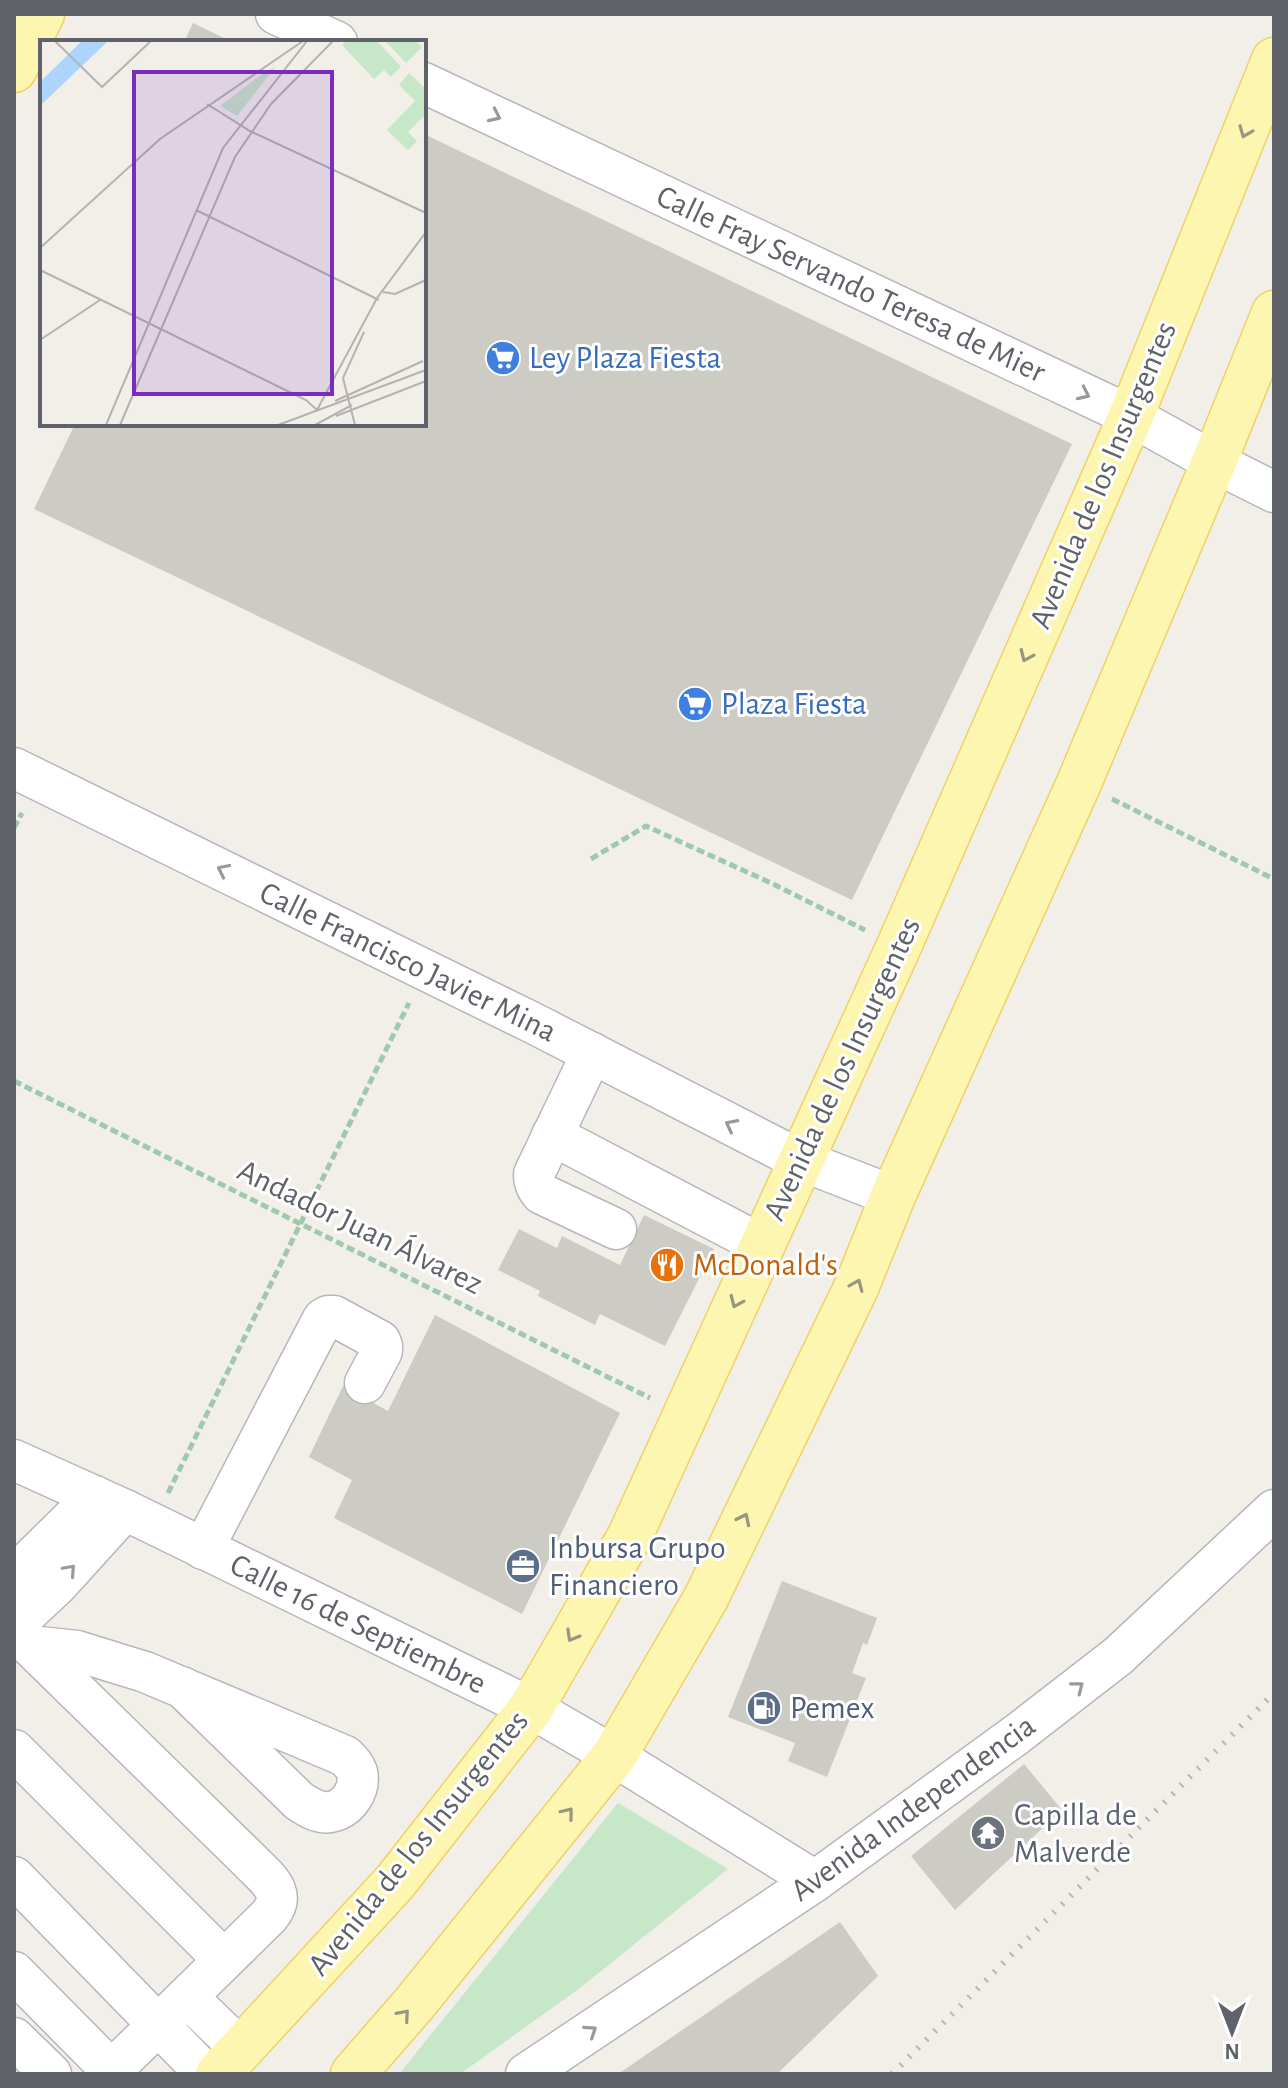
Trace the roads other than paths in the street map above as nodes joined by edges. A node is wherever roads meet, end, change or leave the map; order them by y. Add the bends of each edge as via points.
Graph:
1 (42, 14) edge
2 (276, 14) edge
3 (333, 40) edge
4 (1274, 60) edge
5 (14, 70) edge
6 (426, 84) edge
7 (1274, 313) edge
8 (1131, 416) junction
9 (1214, 462) junction
10 (1274, 492) edge
11 (14, 768) edge
12 (592, 1053) junction
13 (552, 1135) junction
14 (800, 1160) junction
15 (893, 1196) junction
16 (616, 1229) dead end
17 (762, 1245) junction
18 (365, 1383) dead end
19 (14, 1460) edge
20 (124, 1510) junction
21 (1274, 1510) edge
22 (203, 1549) junction
23 (14, 1576) edge
24 (20, 1634) edge
25 (182, 1687) dead end
26 (531, 1708) junction
27 (14, 1750) edge
28 (614, 1756) junction
29 (14, 1877) edge
30 (815, 1881) junction
31 (224, 1960) junction
32 (14, 1972) edge
33 (187, 1997) junction
34 (158, 2025) junction
35 (14, 2038) edge
36 (230, 2062) edge
37 (110, 2072) edge
38 (51, 2074) edge
39 (206, 2074) edge
40 (353, 2074) edge
41 (526, 2074) edge

1 - 5 main road
2 - 3 street
4 -> 8 main road, Avenida de los Insurgentes
6 -> 8 street, Calle Fray Servando Teresa de Mier
7 - 9 main road
8 - 9 street, Calle Fray Servando Teresa de Mier
8 -> 14 main road, Avenida de los Insurgentes
9 - 10 street, Calle Fray Servando Teresa de Mier
9 - 15 main road via 1079,783
12 -> 11 street, Calle Francisco Javier Mina
12 - 13 street
14 -> 12 street, Calle Francisco Javier Mina
13 - 16 street via 534,1174 537,1189
13 - 17 street
14 - 15 street, Calle Francisco Javier Mina
14 - 17 main road, Avenida de los Insurgentes
28 -> 15 main road via 706,1598 856,1288
17 -> 26 main road, Avenida de los Insurgentes via 630,1536
18 - 22 street via 382,1351 380,1341 334,1316 323,1319
19 - 20 street, Calle 16 de Septiembre
20 - 22 street, Calle 16 de Septiembre
20 - 23 street
24 -> 20 street
30 -> 21 street, Avenida Independencia via 1118,1656
22 - 26 street, Calle 16 de Septiembre
24 - 25 street
24 - 31 street via 277,1892 276,1908
26 - 28 street, Calle 16 de Septiembre
26 - 36 main road, Avenida de los Insurgentes via 395,1882
27 - 31 street
28 - 30 street, Calle 16 de Septiembre
40 -> 28 main road
29 - 34 street
41 -> 30 street, Avenida Independencia
31 - 33 street
32 - 37 street
33 - 34 street
33 - 36 street
34 - 37 street
34 - 39 street
35 - 38 street

